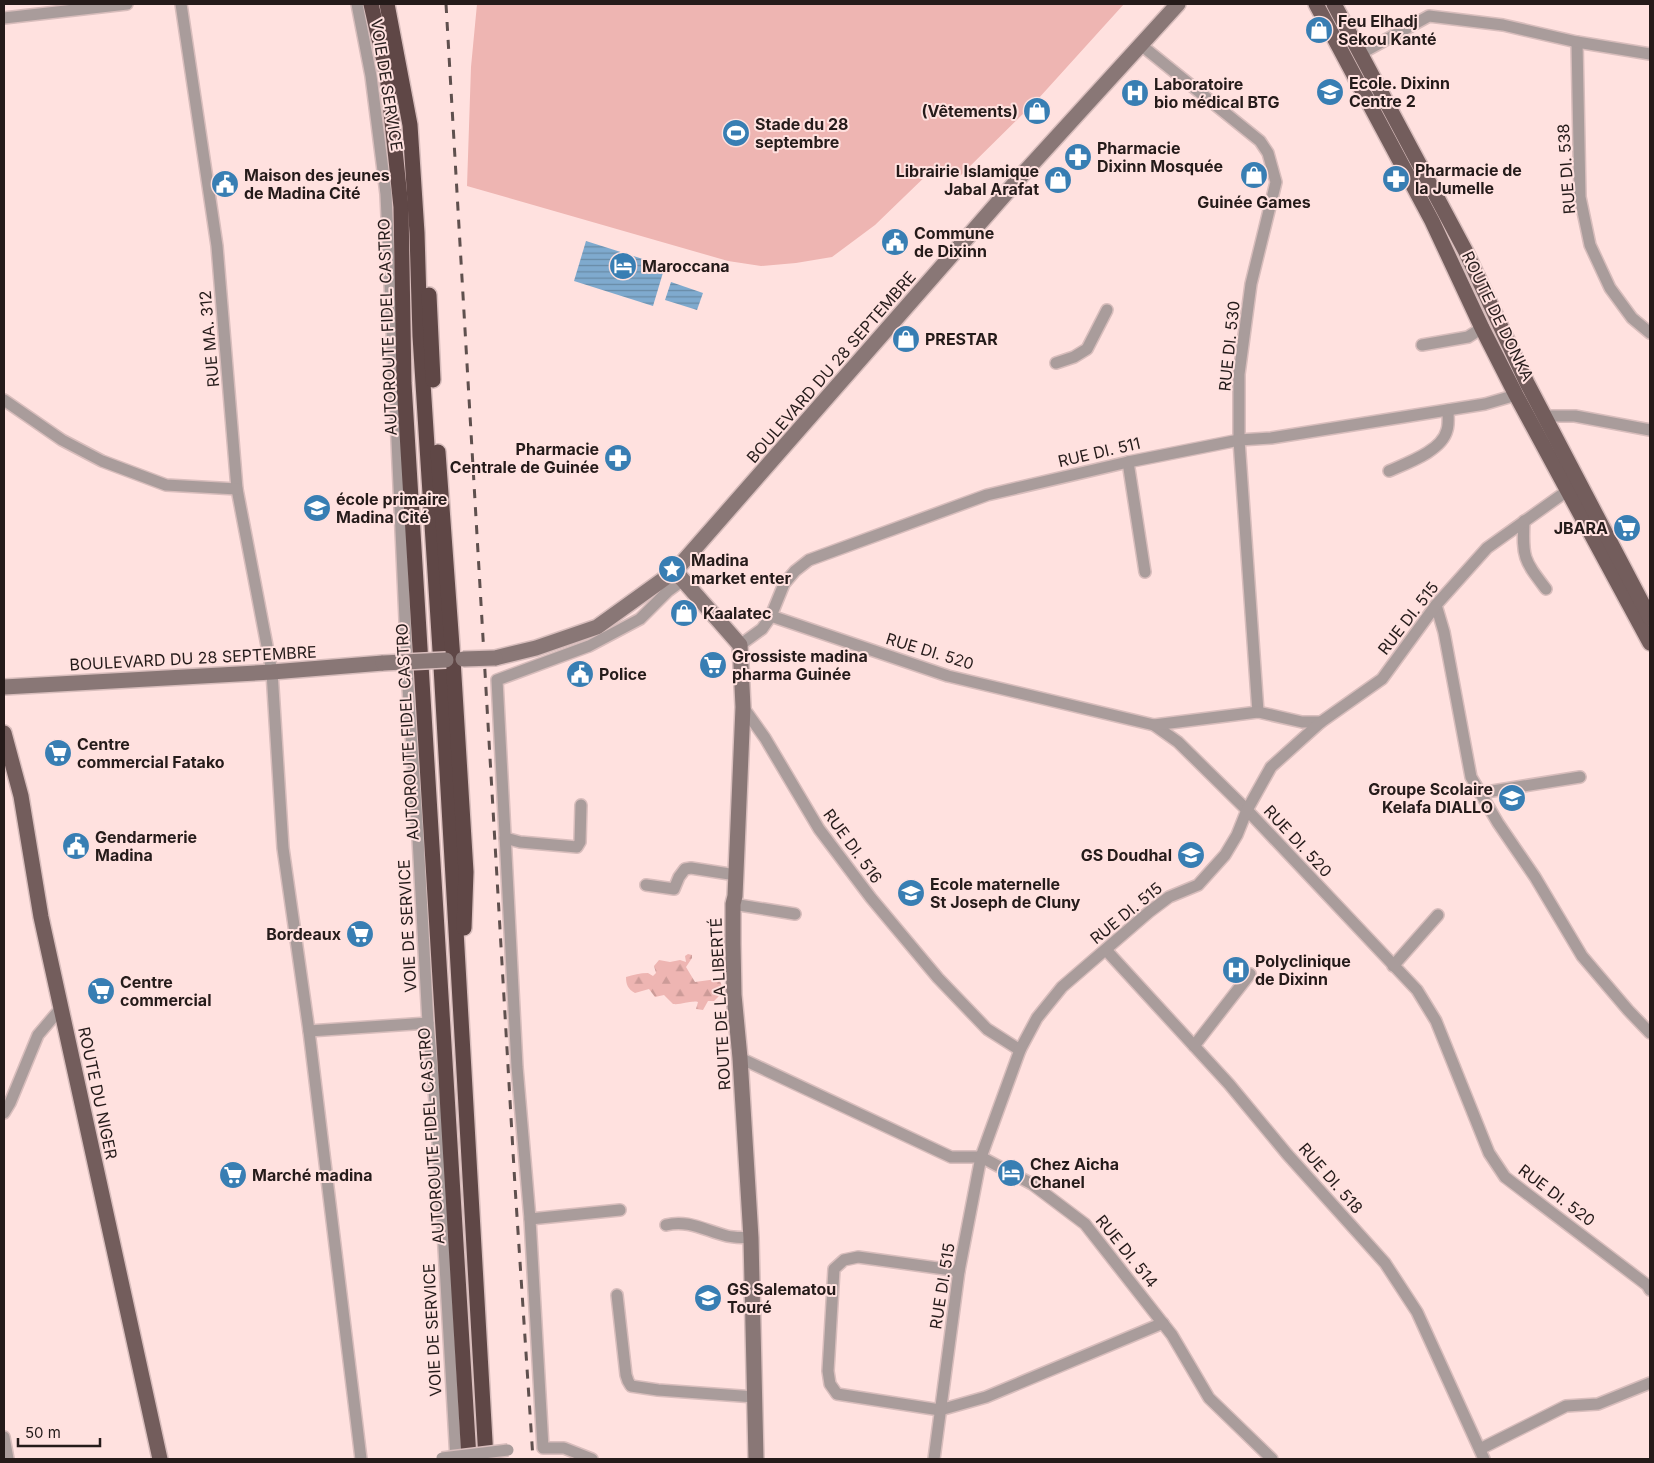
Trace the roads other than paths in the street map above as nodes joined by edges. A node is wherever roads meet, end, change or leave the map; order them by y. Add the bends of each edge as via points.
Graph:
1 (127, 4) edge
2 (181, 4) edge
3 (357, 4) edge
4 (371, 4) edge
5 (387, 4) edge
6 (1178, 4) edge
7 (1316, 4) edge
8 (1334, 4) edge
9 (1432, 4) edge
10 (1430, 16) junction
11 (4, 18) edge
12 (1577, 42) junction
13 (1141, 44) junction
14 (1360, 54) junction
15 (1650, 54) edge
16 (410, 125) junction
17 (1107, 310) dead end
18 (1482, 328) junction
19 (1650, 333) edge
20 (1422, 345) dead end
21 (1056, 363) dead end
22 (1516, 395) junction
23 (4, 400) edge
24 (1448, 410) junction
25 (1544, 416) junction
26 (1650, 430) edge
27 (1240, 440) junction
28 (1128, 462) junction
29 (1389, 471) dead end
30 (237, 489) junction
31 (1567, 491) junction
32 (1524, 521) junction
33 (1145, 572) dead end
34 (679, 576) junction
35 (1546, 589) dead end
36 (1436, 605) junction
37 (771, 616) junction
38 (1650, 618) edge
39 (1650, 643) edge
40 (740, 645) junction
41 (454, 660) junction
42 (272, 672) junction
43 (4, 686) edge
44 (743, 707) junction
45 (1258, 712) junction
46 (1321, 722) junction
47 (1154, 725) junction
48 (5, 742) edge
49 (1580, 777) dead end
50 (1480, 793) junction
51 (581, 805) dead end
52 (1247, 810) junction
53 (505, 838) junction
54 (736, 874) junction
55 (646, 885) dead end
56 (733, 904) junction
57 (795, 914) dead end
58 (1438, 915) dead end
59 (1106, 950) junction
60 (1393, 966) junction
61 (1250, 974) dead end
62 (61, 1008) junction
63 (428, 1023) junction
64 (461, 1029) junction
65 (309, 1031) junction
66 (1650, 1033) edge
67 (1194, 1046) junction
68 (1020, 1050) junction
69 (740, 1058) junction
70 (4, 1113) edge
71 (981, 1157) junction
72 (620, 1210) dead end
73 (530, 1219) junction
74 (666, 1225) dead end
75 (751, 1238) junction
76 (960, 1271) junction
77 (1650, 1290) edge
78 (617, 1295) dead end
79 (1163, 1323) junction
80 (1650, 1383) edge
81 (755, 1397) junction
82 (940, 1410) junction
83 (4, 1437) edge
84 (508, 1450) dead end
85 (1482, 1454) edge
86 (442, 1458) edge
87 (8, 1459) edge
88 (160, 1459) edge
89 (361, 1459) edge
90 (456, 1459) edge
91 (469, 1459) edge
92 (486, 1459) edge
93 (592, 1459) edge
94 (756, 1459) edge
95 (934, 1459) edge
96 (1272, 1459) edge

1 - 11 street
2 - 30 street, RUE MA. 312 via 218,254
3 - 63 street, VOIE DE SERVICE via 372,76 386,194 404,619
4 - 91 highway, AUTOROUTE FIDEL CASTRO via 387,74 401,207 404,384
5 - 16 highway, AUTOROUTE FIDEL CASTRO
6 - 13 main road, BOULEVARD DU 28 SEPTEMBRE
7 - 18 main road, ROUTE DE DONKA via 1432,221
8 - 14 main road, ROUTE DE DONKA
9 - 10 street
10 - 12 street via 1503,25
10 - 14 street
12 - 15 street
12 - 19 street, RUE DI. 538 via 1580,197 1590,245 1610,288 1632,318
13 - 27 street, RUE DI. 530 via 1260,141 1268,153 1276,182 1251,284 1239,374
13 - 34 main road, BOULEVARD DU 28 SEPTEMBRE via 1022,176
14 - 25 main road, ROUTE DE DONKA via 1466,252
16 - 41 highway via 427,258
16 - 64 highway, AUTOROUTE FIDEL CASTRO
17 - 21 street via 1087,349
18 - 20 street via 1468,338
18 - 22 main road, ROUTE DE DONKA
22 - 24 street, RUE DI. 511
22 - 31 main road, ROUTE DE DONKA
23 - 30 street via 62,440 102,462 166,485
24 - 27 street, RUE DI. 511
24 - 29 street via 1447,430 1439,445
25 - 26 street via 1575,416
25 - 38 main road, ROUTE DE DONKA
27 - 28 street, RUE DI. 511
27 - 45 street, RUE DI. 530
28 - 33 street
28 - 37 street, RUE DI. 511 via 987,495 809,560 784,584
30 - 42 street, RUE MA. 312
31 - 32 street, RUE DI. 515
31 - 39 main road, ROUTE DE DONKA
32 - 35 street via 1523,546 1527,564
32 - 36 street, RUE DI. 515 via 1487,548
34 - 40 main road
34 - 41 main road, BOULEVARD DU 28 SEPTEMBRE, bridge via 597,627 495,658
34 - 53 street via 640,619 589,646 497,680
36 - 46 street, RUE DI. 515 via 1382,679
36 - 50 street via 1471,777
37 - 40 street, RUE DI. 511 via 762,629
37 - 47 street, RUE DI. 520 via 948,676
40 - 44 main road, ROUTE DE LA LIBERTÉ
41 - 42 main road, BOULEVARD DU 28 SEPTEMBRE, bridge
41 - 64 highway via 466,872
42 - 43 main road, BOULEVARD DU 28 SEPTEMBRE
42 - 65 street, RUE MA. 312 via 283,848
44 - 54 main road, ROUTE DE LA LIBERTÉ
44 - 68 street, RUE DI. 516 via 819,829 871,898 938,978 987,1029
45 - 46 street via 1302,722
45 - 47 street
46 - 52 street, RUE DI. 515 via 1271,767
47 - 52 street, RUE DI. 520 via 1178,742
48 - 62 main road, ROUTE DU NIGER via 21,796
49 - 50 street
50 - 66 street via 1582,956
51 - 53 street via 580,842 577,847
52 - 59 street, RUE DI. 515 via 1225,855 1198,885 1169,897
52 - 60 street, RUE DI. 520
53 - 73 street via 516,1066
54 - 55 street via 685,868 674,889
54 - 56 main road, ROUTE DE LA LIBERTÉ
56 - 57 street
56 - 69 main road, ROUTE DE LA LIBERTÉ via 734,995
58 - 60 street
59 - 67 street, RUE DI. 518
59 - 68 street, RUE DI. 515 via 1062,987 1037,1018
60 - 77 street, RUE DI. 520 via 1417,990 1436,1021 1489,1153 1505,1177
61 - 67 street
62 - 70 street via 38,1035
62 - 88 main road, ROUTE DU NIGER
63 - 65 street
63 - 90 street, VOIE DE SERVICE
64 - 92 highway, AUTOROUTE FIDEL CASTRO
65 - 89 street, RUE MA. 312
67 - 85 street, RUE DI. 518 via 1385,1263 1417,1312
68 - 71 street, RUE DI. 515
69 - 71 street, RUE DI. 514 via 951,1157
69 - 75 main road, ROUTE DE LA LIBERTÉ
71 - 76 street, RUE DI. 515
71 - 79 street, RUE DI. 514 via 1032,1184 1085,1224
72 - 73 street
73 - 93 street via 543,1448 564,1448
74 - 75 street via 675,1222 691,1224 728,1236
75 - 81 main road, ROUTE DE LA LIBERTÉ
76 - 82 street, RUE DI. 515
76 - 82 street via 858,1257 844,1260 834,1269 828,1371 830,1384 837,1394
78 - 81 street via 626,1375 631,1386
79 - 82 street via 986,1397
79 - 96 street, RUE DI. 514 via 1209,1398
80 - 85 street via 1598,1404 1566,1406
81 - 94 main road, ROUTE DE LA LIBERTÉ
82 - 95 street, RUE DI. 515
83 - 87 street
84 - 86 street, bridge

